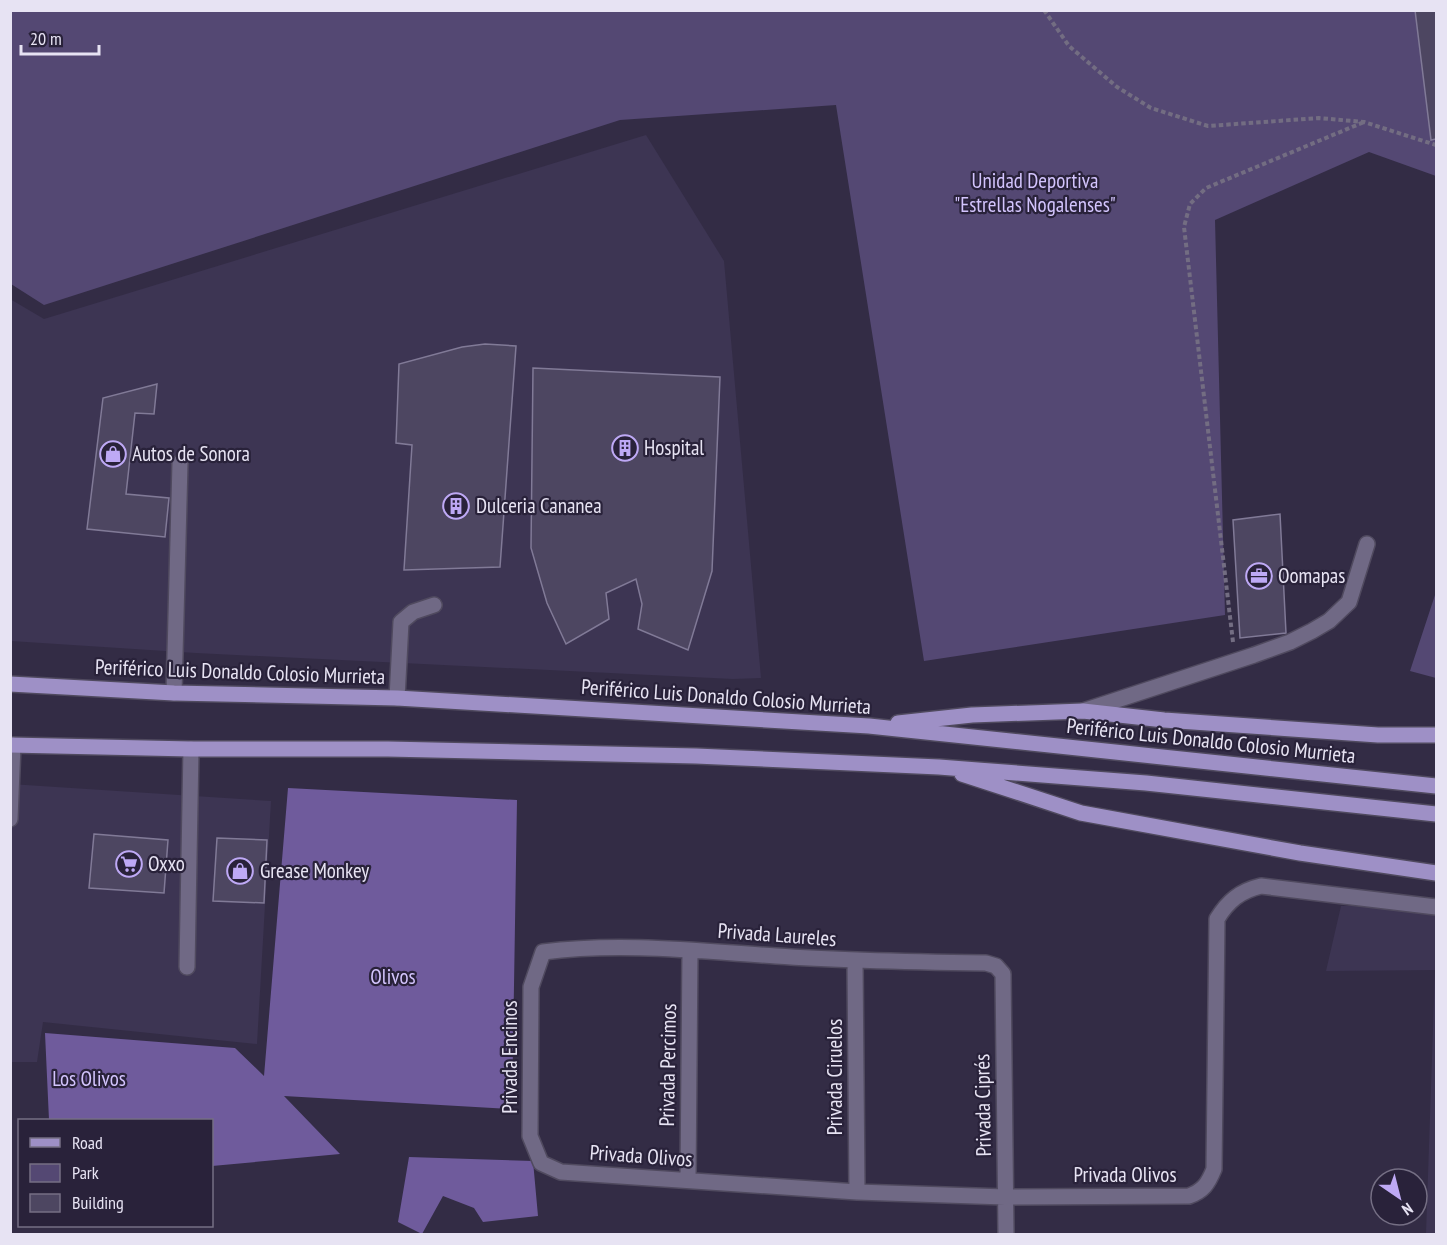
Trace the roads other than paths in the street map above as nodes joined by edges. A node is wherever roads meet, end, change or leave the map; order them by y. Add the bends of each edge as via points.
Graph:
1 (180, 463) dead end
2 (1367, 544) dead end
3 (434, 605) dead end
4 (10, 684) edge
5 (174, 693) junction
6 (397, 698) junction
7 (1083, 711) junction
8 (869, 726) junction
9 (1437, 735) edge
10 (12, 745) edge
11 (191, 749) junction
12 (939, 767) junction
13 (1437, 786) edge
14 (1437, 814) edge
15 (10, 819) edge
16 (1437, 873) edge
17 (1437, 907) edge
18 (690, 951) junction
19 (543, 952) joint
20 (855, 962) junction
21 (187, 967) dead end
22 (1003, 974) joint
23 (541, 1163) joint
24 (688, 1180) junction
25 (857, 1192) junction
26 (1005, 1197) junction
27 (1006, 1234) edge

1 - 5 street
2 - 7 street via 1349,602 1329,621 1290,642
3 - 6 street via 413,612 401,622
4 - 5 main road, Periférico Luis Donaldo Colosio Murrieta
5 - 6 main road, Periférico Luis Donaldo Colosio Murrieta
6 - 8 main road, Periférico Luis Donaldo Colosio Murrieta
7 - 8 main road via 972,715
7 - 9 main road via 1331,732
8 - 13 main road, Periférico Luis Donaldo Colosio Murrieta
10 - 11 main road
10 - 15 street
11 - 12 main road via 696,756
11 - 21 street
12 - 14 main road via 1146,783
12 - 16 main road via 1081,813 1300,853
17 - 26 street, Privada Olivos via 1261,886 1236,896 1217,919 1214,1169 1202,1191 1189,1196
18 - 19 street, Privada Laureles via 578,947
18 - 20 street, Privada Laureles
18 - 24 street, Privada Percimos
19 - 23 street, Privada Encinos via 531,987 530,1136
20 - 22 street, Privada Laureles via 986,963
20 - 25 street, Privada Ciruelos
22 - 26 street, Privada Ciprés
23 - 24 street, Privada Olivos via 561,1172
24 - 25 street, Privada Olivos
25 - 26 street, Privada Olivos
26 - 27 street, Privada Ciprés

